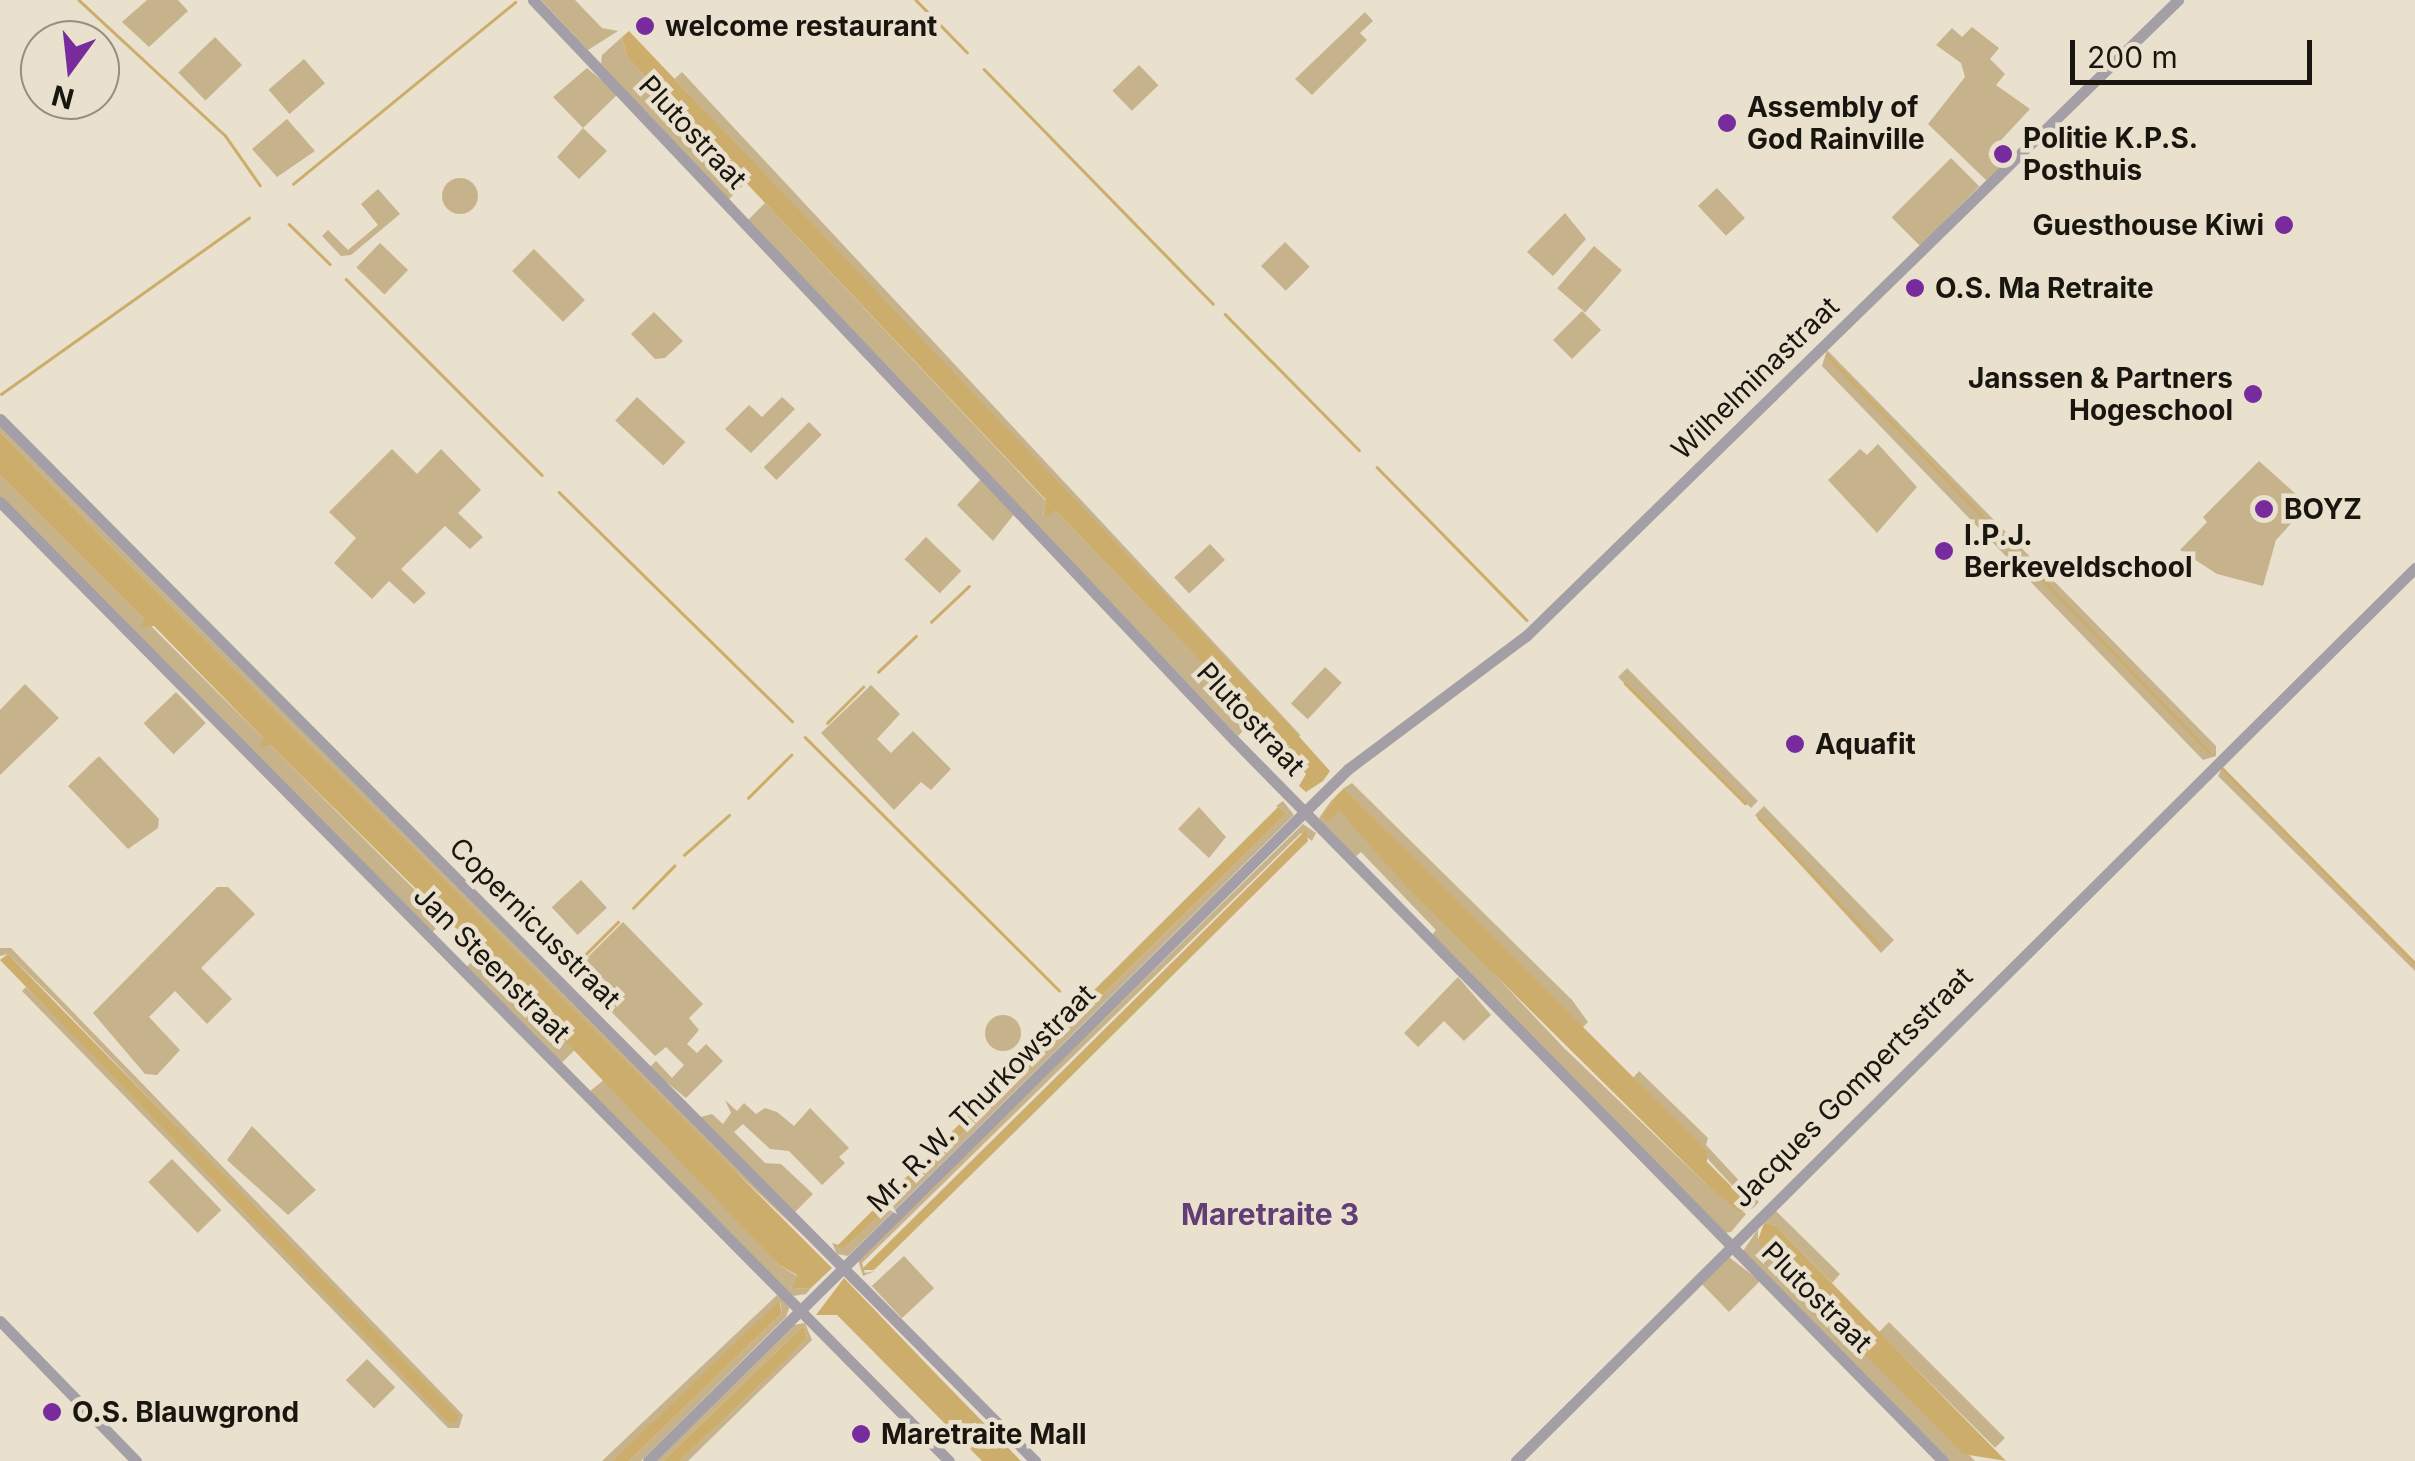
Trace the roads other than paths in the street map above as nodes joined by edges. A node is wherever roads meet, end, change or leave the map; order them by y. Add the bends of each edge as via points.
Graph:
1 (533, 0) edge
2 (2178, 0) edge
3 (0, 419) edge
4 (0, 502) edge
5 (2415, 568) edge
6 (1343, 774) joint
7 (1310, 809) junction
8 (1732, 1240) junction
9 (843, 1269) junction
10 (802, 1310) junction
11 (0, 1321) edge
12 (136, 1461) edge
13 (648, 1461) edge
14 (948, 1461) edge
15 (1035, 1461) edge
16 (1516, 1461) edge
17 (1943, 1461) edge

1 - 7 street, Plutostraat
2 - 6 street, Wilhelminastraat via 1526,636
3 - 9 street, Copernicusstraat
4 - 10 street, Jan Steenstraat
5 - 8 street, Jacques Gompertsstraat
6 - 7 street, Mr. R.W. Thurkowstraat
7 - 8 street, Plutostraat
7 - 9 street, Mr. R.W. Thurkowstraat
8 - 16 street, Jacques Gompertsstraat
8 - 17 street, Plutostraat
9 - 10 street, Mr. R.W. Thurkowstraat
9 - 15 street, Copernicusstraat
10 - 13 street, Mr. R.W. Thurkowstraat
10 - 14 street, Jan Steenstraat
11 - 12 street

